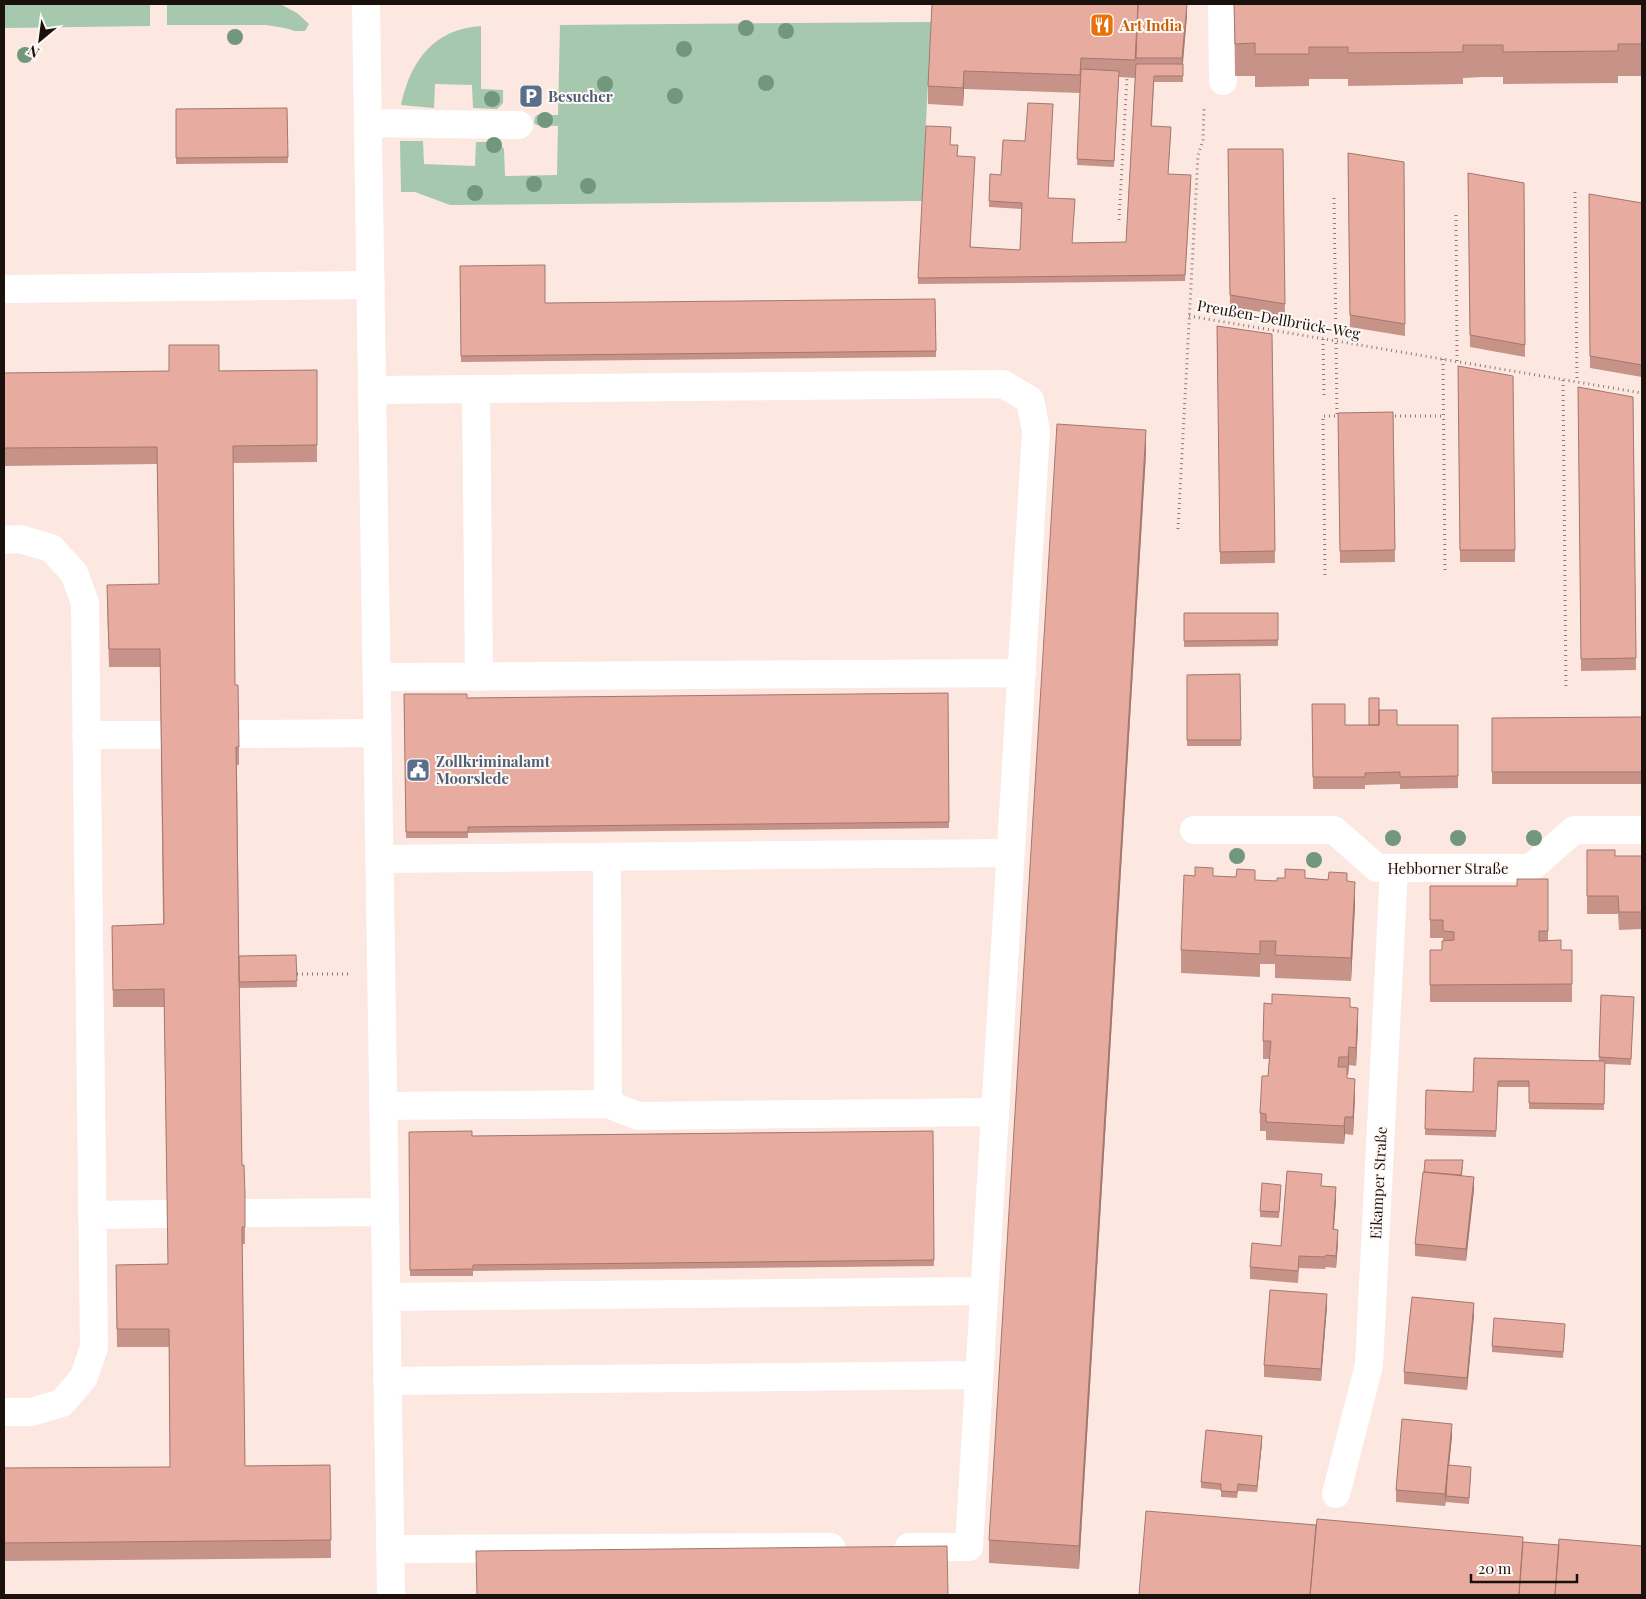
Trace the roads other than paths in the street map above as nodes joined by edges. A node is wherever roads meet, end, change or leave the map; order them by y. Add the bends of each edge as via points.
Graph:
1 (366, 4) edge
2 (1222, 4) edge
3 (1223, 81) dead end
4 (368, 123) junction
5 (519, 125) dead end
6 (371, 285) junction
7 (4, 289) edge
8 (476, 389) junction
9 (372, 390) junction
10 (4, 540) edge
11 (1022, 673) junction
12 (376, 677) junction
13 (480, 677) junction
14 (377, 732) junction
15 (238, 734) edge
16 (86, 735) junction
17 (161, 735) edge
18 (1194, 830) dead end
19 (1642, 830) edge
20 (1011, 853) junction
21 (607, 857) junction
22 (379, 859) junction
23 (1394, 868) junction
24 (608, 1104) junction
25 (383, 1106) junction
26 (995, 1112) junction
27 (385, 1212) junction
28 (245, 1213) edge
29 (167, 1214) edge
30 (92, 1215) junction
31 (984, 1291) junction
32 (386, 1297) junction
33 (979, 1375) junction
34 (387, 1381) junction
35 (4, 1412) edge
36 (1336, 1494) dead end
37 (859, 1547) edge
38 (889, 1547) edge
39 (390, 1549) junction
40 (390, 1595) edge

1 - 4 street
2 - 3 street
4 - 5 street
4 - 6 street
6 - 7 street
6 - 9 street
8 - 9 street
8 - 11 street via 1003,384 1030,400 1036,431
8 - 13 street
9 - 12 street
10 - 16 street via 20,539 51,548 74,573 85,603
11 - 13 street
11 - 20 street
12 - 13 street
12 - 14 street
14 - 15 street
14 - 22 street
16 - 17 street
16 - 30 street
18 - 23 street, Hebborner Straße via 1334,830 1376,868
19 - 23 street, Hebborner Straße via 1574,830 1531,868
20 - 21 street
20 - 26 street
21 - 22 street
21 - 24 street
22 - 25 street
23 - 36 street, Eikamper Straße via 1369,1365
24 - 25 street
24 - 26 street via 638,1116
25 - 27 street
26 - 31 street
27 - 28 street
27 - 32 street
29 - 30 street
30 - 35 street via 94,1347 84,1377 62,1403 31,1412
31 - 32 street
31 - 33 street
32 - 34 street
33 - 34 street
33 - 38 street via 968,1547
34 - 39 street
37 - 39 street
39 - 40 street

